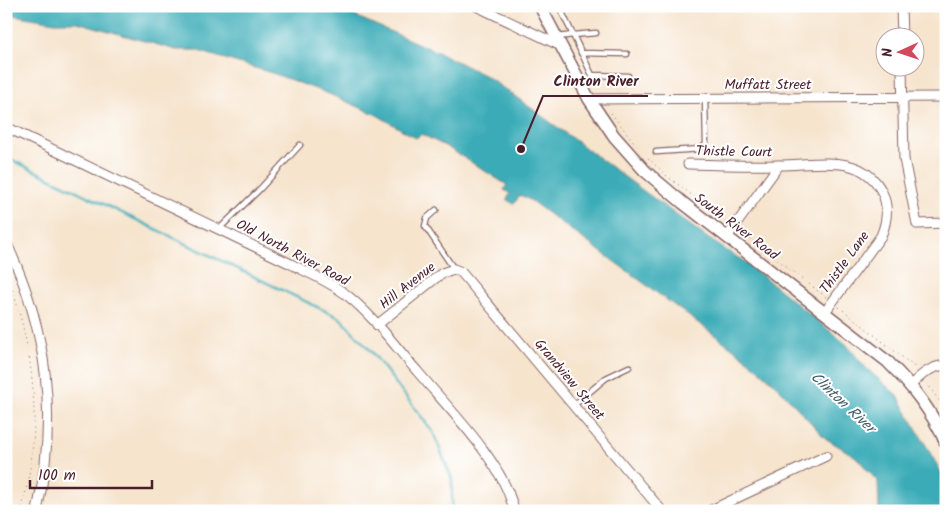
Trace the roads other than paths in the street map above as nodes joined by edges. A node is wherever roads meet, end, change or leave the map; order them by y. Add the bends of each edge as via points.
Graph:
1 (476, 6) edge
2 (559, 6) edge
3 (901, 6) edge
4 (544, 7) edge
5 (902, 28) edge
6 (596, 33) dead end
7 (573, 35) junction
8 (559, 41) junction
9 (581, 53) junction
10 (627, 54) dead end
11 (628, 76) dead end
12 (902, 78) edge
13 (902, 97) junction
14 (946, 97) edge
15 (705, 98) junction
16 (589, 99) junction
17 (6, 127) edge
18 (300, 145) dead end
19 (656, 152) dead end
20 (688, 164) dead end
21 (779, 166) junction
22 (436, 210) dead end
23 (946, 223) edge
24 (219, 229) junction
25 (727, 237) junction
26 (6, 242) edge
27 (454, 269) junction
28 (825, 312) junction
29 (377, 325) junction
30 (946, 365) edge
31 (629, 367) dead end
32 (911, 385) junction
33 (574, 405) junction
34 (946, 443) edge
35 (826, 456) dead end
36 (37, 511) edge
37 (514, 511) edge
38 (662, 511) edge
39 (709, 511) edge

1 - 8 street
2 - 7 lane
3 - 5 street
4 - 8 street, South River Road
6 - 7 lane
7 - 8 lane
7 - 9 lane
8 - 16 street, South River Road
9 - 10 lane
9 - 11 lane via 592,75
12 - 13 street
13 - 14 street, Muffatt Street
13 - 15 street, Muffatt Street
13 - 23 street via 904,158 916,224
15 - 16 street, Muffatt Street
15 - 19 lane via 706,144 700,150
16 - 25 street, South River Road via 614,136 645,171
17 - 24 street, Old North River Road
18 - 24 lane
20 - 21 street, Thistle Court
21 - 25 street
21 - 28 street, Thistle Lane via 837,163 861,169 876,180 884,197 887,210 880,236
22 - 27 lane via 427,218 425,226
24 - 29 street, Old North River Road via 336,288 362,308
25 - 28 street, South River Road
26 - 36 street via 23,279 37,323 47,380 47,450
27 - 29 street, Hill Avenue via 442,273
27 - 33 street, Grandview Street via 464,274
28 - 32 street, South River Road via 888,362
29 - 37 street, Old North River Road via 488,456 503,479
30 - 32 street via 933,367
31 - 33 lane via 606,378
32 - 34 street, South River Road
33 - 38 street, Grandview Street
35 - 39 street

